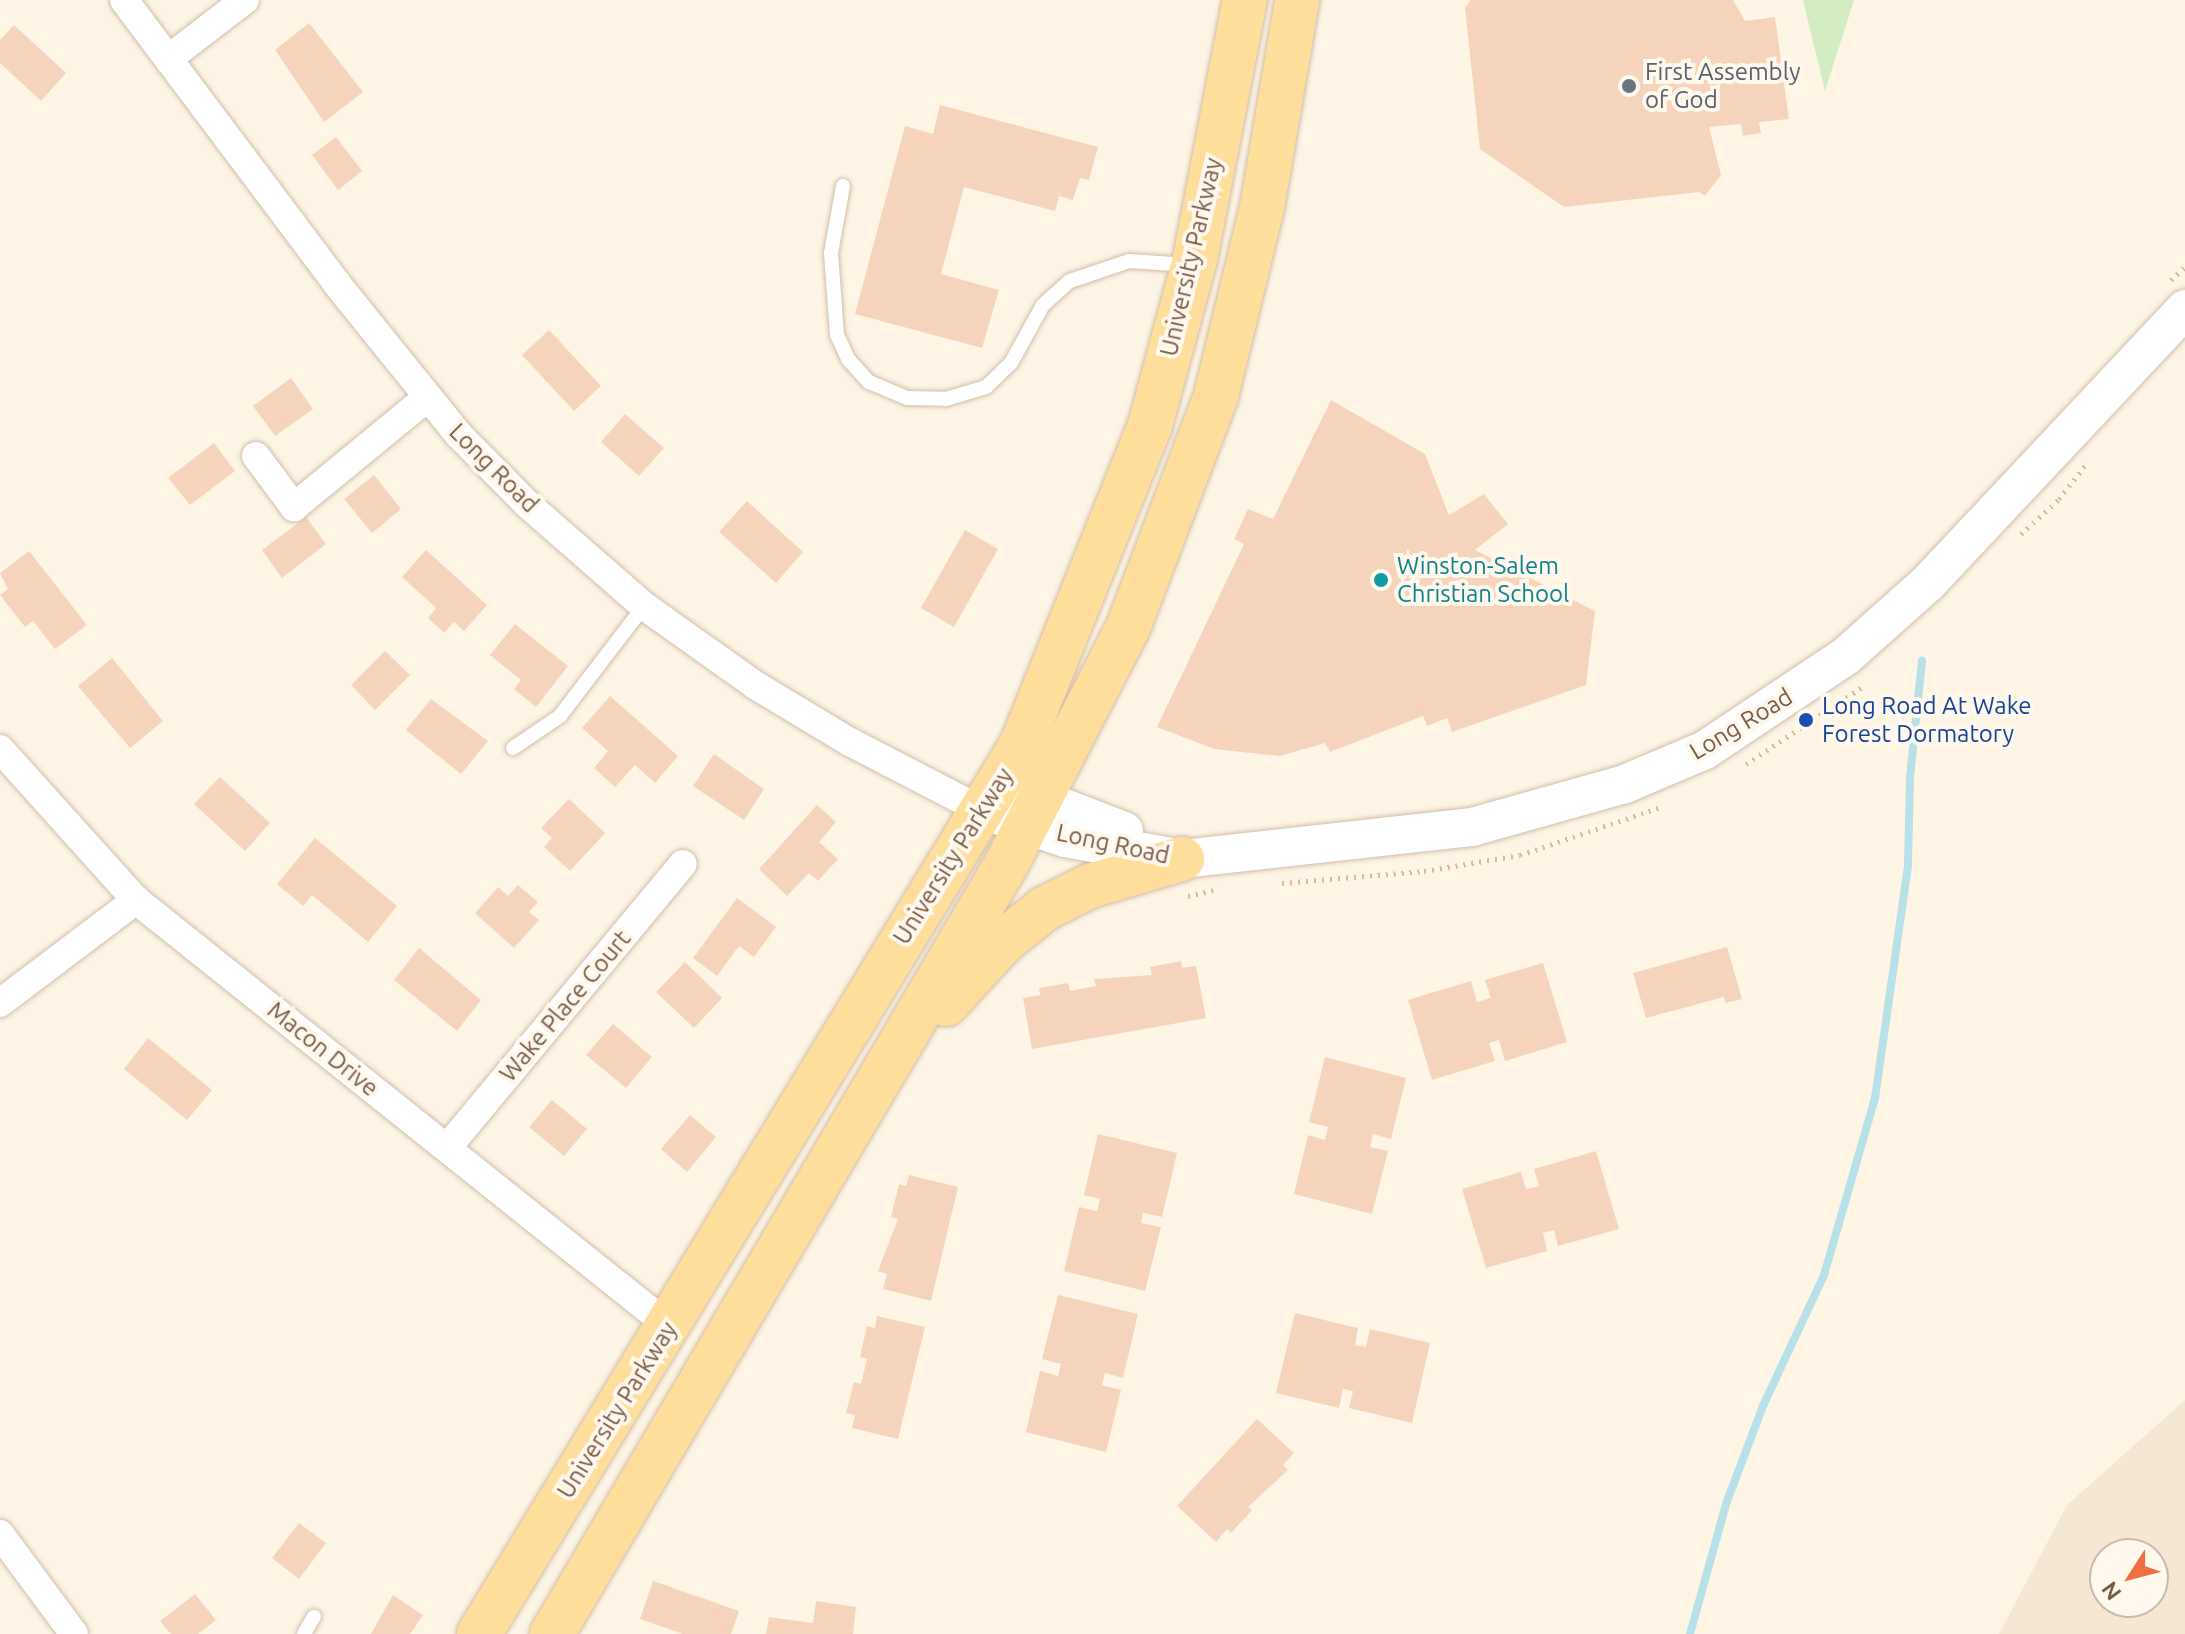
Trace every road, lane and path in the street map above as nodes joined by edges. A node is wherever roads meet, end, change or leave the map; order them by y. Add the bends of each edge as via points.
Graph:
1 (124, 0) edge
2 (245, 0) edge
3 (1245, 0) edge
4 (1297, 0) edge
5 (168, 59) junction
6 (843, 186) dead end
7 (1193, 266) junction
8 (2185, 309) edge
9 (428, 397) junction
10 (256, 456) dead end
11 (2092, 457) dead end
12 (2013, 541) dead end
13 (644, 606) junction
14 (1872, 678) dead end
15 (513, 748) dead end
16 (0, 749) edge
17 (1733, 771) dead end
18 (1667, 803) dead end
19 (979, 809) junction
20 (1035, 811) junction
21 (683, 864) dead end
22 (1258, 867) junction
23 (1178, 879) junction
24 (1225, 887) dead end
25 (136, 900) junction
26 (0, 1003) edge
27 (897, 1048) junction
28 (447, 1148) junction
29 (669, 1326) junction
30 (0, 1534) edge
31 (314, 1617) dead end
32 (74, 1634) edge
33 (304, 1634) edge
34 (479, 1634) edge
35 (552, 1634) edge

1 - 5 street, Long Road
2 - 5 street
3 - 7 main road, University Parkway
4 - 20 main road, University Parkway via 1262,208 1216,396 1128,628
5 - 9 street, Long Road
6 - 7 lane via 831,253 837,335 848,359 869,382 907,398 946,399 986,387 1011,363 1043,305 1070,281 1129,261
7 - 19 main road, University Parkway via 1150,426 1093,574 1022,744
8 - 22 main road, Long Road via 1928,583 1846,656 1761,717 1705,750 1625,784 1522,816
9 - 10 street via 294,507
9 - 13 street, Long Road via 527,504
11 - 12 path via 2059,499
13 - 15 lane via 560,716
13 - 19 street, Long Road via 755,685
14 - 17 path via 1807,727
16 - 25 street, Macon Drive
18 - 22 path via 1520,855 1424,871
19 - 20 main road, Long Road
19 - 29 main road, University Parkway
20 - 22 main road, Long Road
20 - 23 main road, Long Road via 1065,838
20 - 27 main road, University Parkway
21 - 28 street, Wake Place Court
22 - 23 main road, Long Road
23 - 24 path
23 - 27 main road via 1090,886 1044,909 984,961 924,1030
25 - 26 street
25 - 28 street, Macon Drive
27 - 35 main road, University Parkway
28 - 29 street, Macon Drive
29 - 34 main road, University Parkway
30 - 32 street
31 - 33 lane

